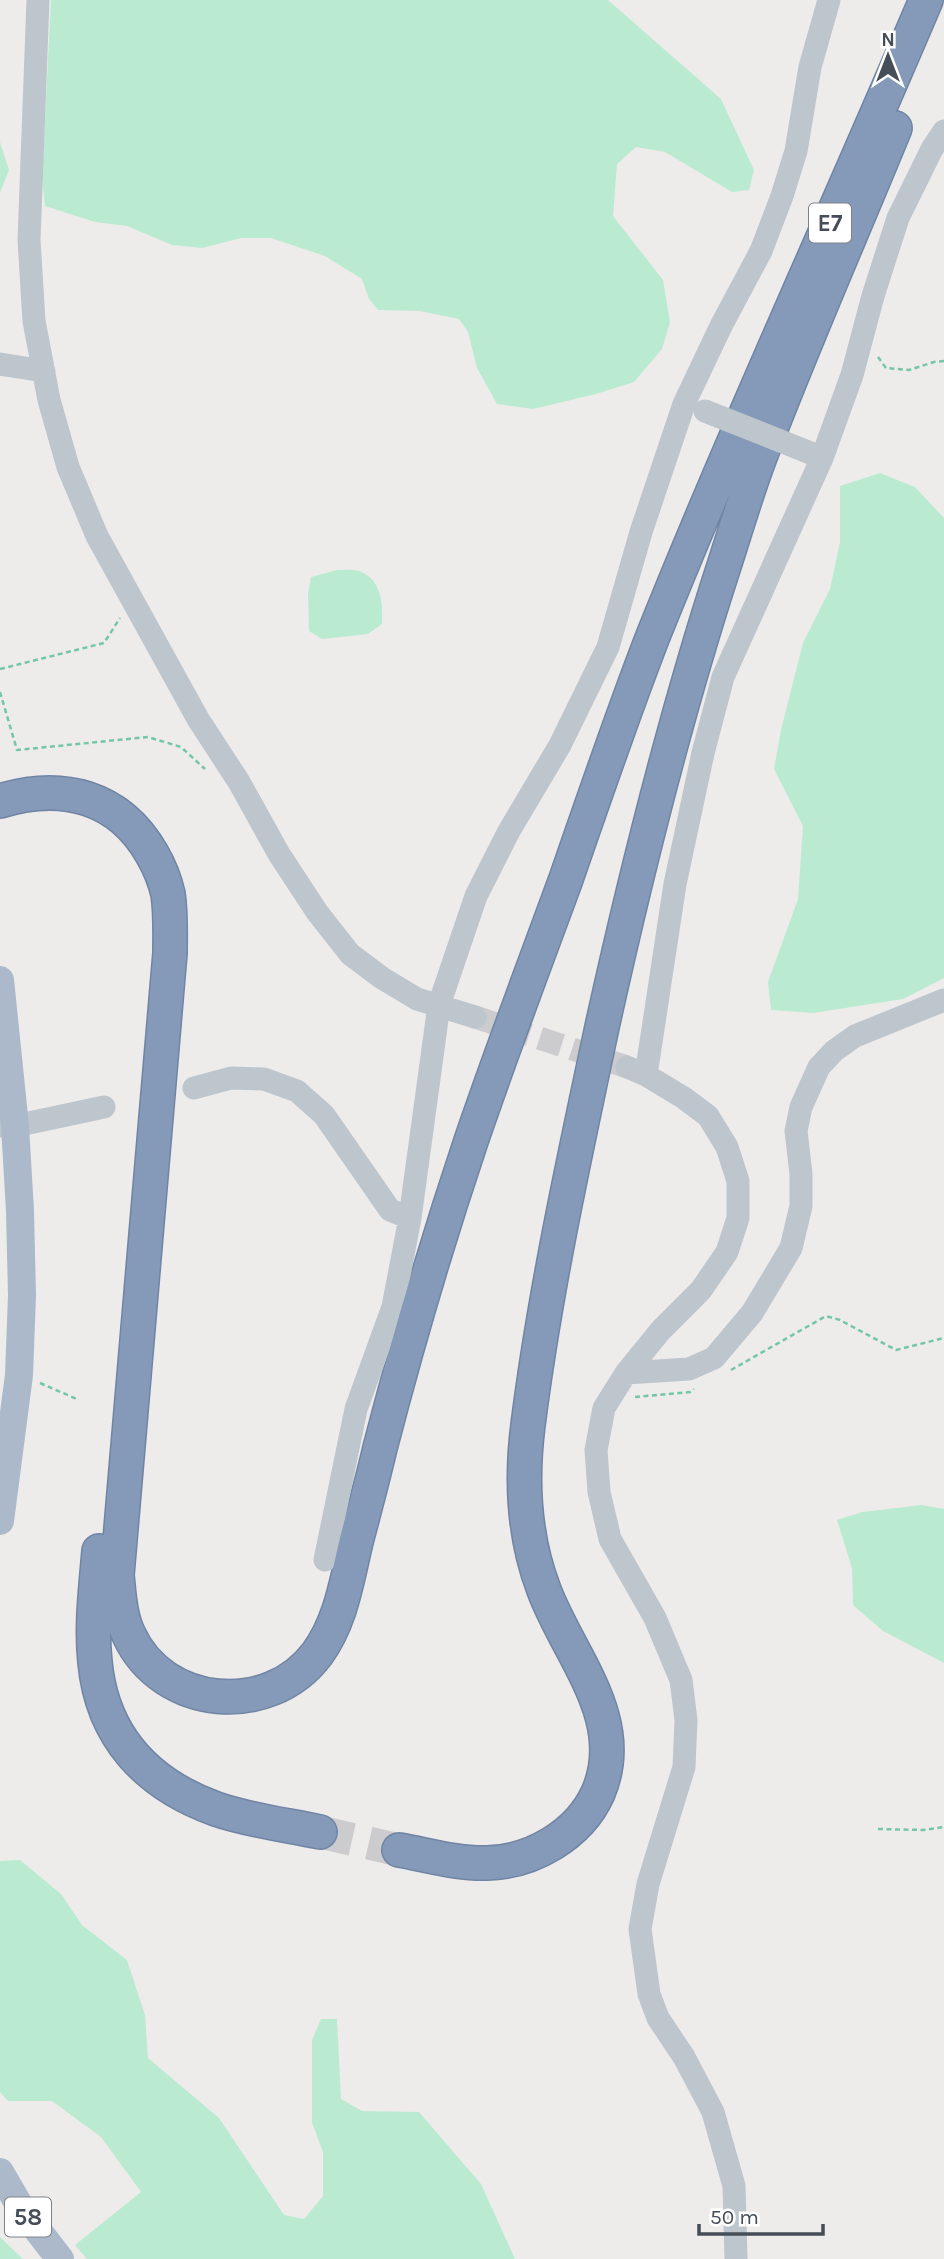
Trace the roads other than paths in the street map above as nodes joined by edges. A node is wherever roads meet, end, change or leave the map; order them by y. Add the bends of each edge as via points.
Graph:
1 (38, 0) edge
2 (829, 0) edge
3 (926, 0) edge
4 (944, 12) edge
5 (944, 131) edge
6 (0, 365) edge
7 (44, 371) junction
8 (694, 407) junction
9 (746, 453) junction
10 (818, 456) junction
11 (0, 801) edge
12 (0, 813) edge
13 (0, 980) edge
14 (944, 1000) edge
15 (439, 1005) junction
16 (475, 1017) tunnel mouth
17 (194, 1088) dead end
18 (104, 1107) dead end
19 (8, 1126) edge
20 (410, 1218) junction
21 (626, 1373) junction
22 (0, 1521) edge
23 (325, 1560) dead end
24 (320, 1832) tunnel mouth
25 (399, 1850) tunnel mouth
26 (0, 2172) edge
27 (60, 2259) edge
28 (736, 2259) edge

1 - 7 street via 29,240 34,321
2 - 8 street via 782,196 761,251 721,326
3 - 9 highway, E7
4 - 9 highway, E7
5 - 10 street via 898,218 852,375
6 - 7 street
7 - 15 street via 68,467 97,536 279,854 350,954 417,999
8 - 10 street, bridge
8 - 15 street via 641,532 608,647 476,896
9 - 11 highway via 653,638 471,1140 403,1360 345,1595 331,1632 295,1677 272,1690 244,1697 214,1697 186,1690 145,1660 128,1635 121,1609 117,1575 170,953 167,892 144,840 105,806 55,792 24,793
9 - 25 highway via 649,825 565,1199 527,1429 524,1469 532,1552 553,1612 600,1708 606,1764 598,1792 584,1815 542,1850 488,1863
10 - 21 street via 723,677 636,1071 708,1116 727,1147 738,1181 738,1218 727,1252 701,1290
12 - 24 highway via 55,814 104,831 124,848 147,893 148,964 97,1587 94,1662 100,1695 129,1752 154,1777 219,1810
13 - 19 main road
14 - 21 street via 855,1036 819,1067 796,1131 801,1206 791,1248 752,1313 722,1349 714,1358 689,1369
15 - 16 street
15 - 20 street
17 - 20 street via 231,1079 264,1079 297,1091 324,1115 390,1210
18 - 19 street
19 - 22 main road via 21,1247 19,1375
20 - 23 street via 393,1307 356,1409
21 - 28 street via 604,1408 596,1450 599,1492 610,1539 655,1618 681,1680 686,1720 684,1767 648,1884 640,1929 649,1994 658,2018 713,2112 734,2186
26 - 27 main road, 58

